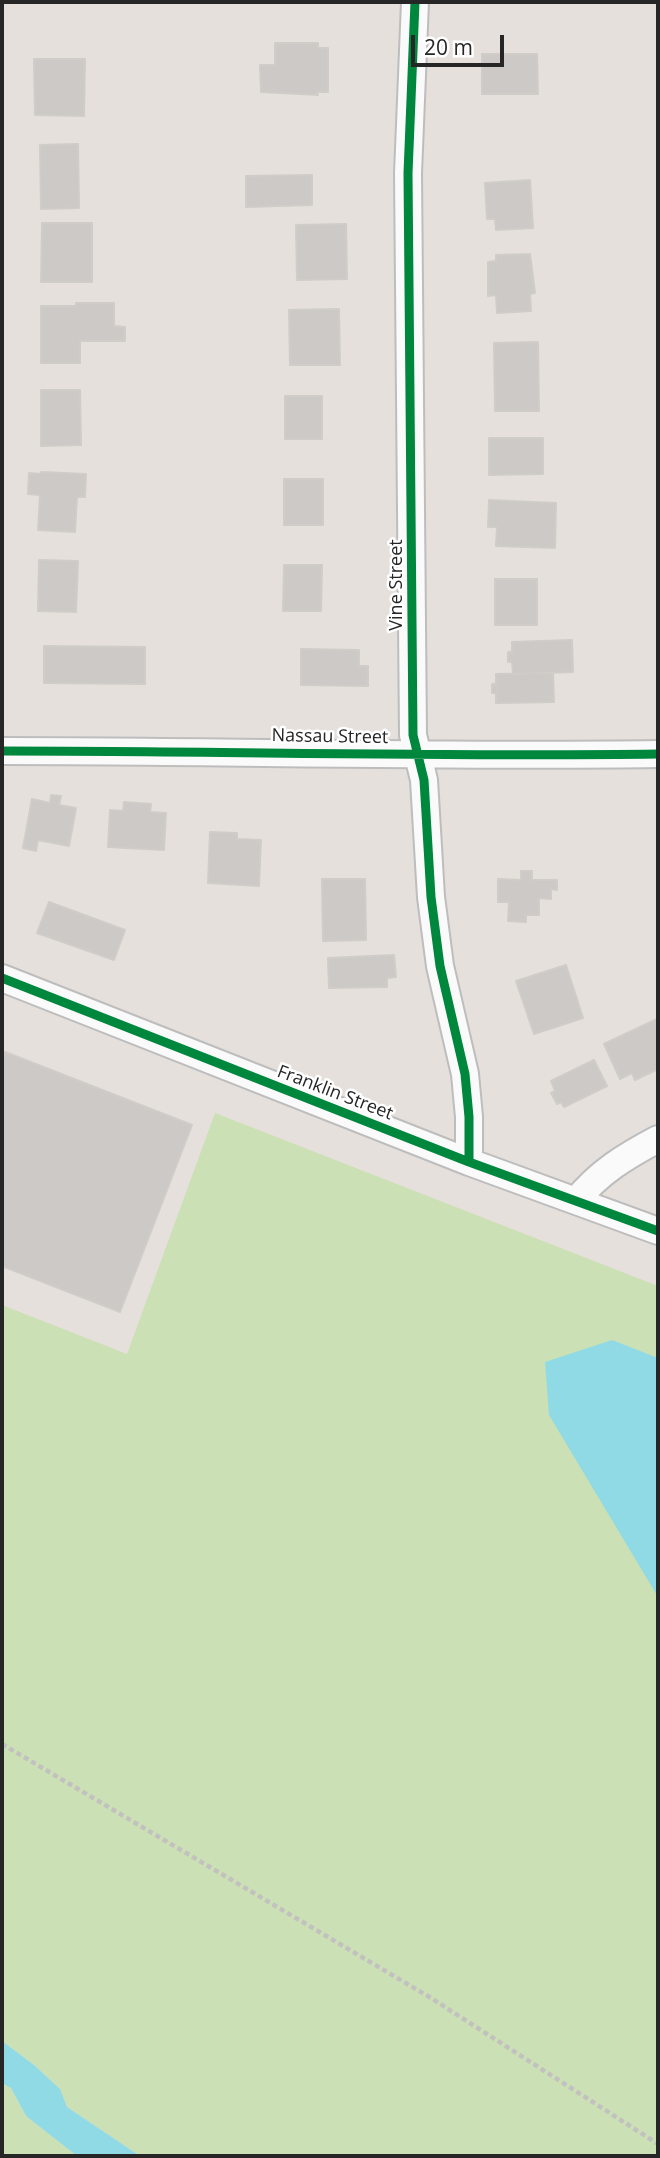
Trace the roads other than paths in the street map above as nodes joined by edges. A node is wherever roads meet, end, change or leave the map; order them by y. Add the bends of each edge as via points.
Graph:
1 (415, 2) edge
2 (2, 751) edge
3 (417, 754) junction
4 (658, 754) edge
5 (2, 978) edge
6 (658, 1139) edge
7 (469, 1162) junction
8 (576, 1201) junction
9 (658, 1231) edge

1 - 3 street, Vine Street via 408,173 413,736
2 - 3 street, Nassau Street
3 - 4 street, Nassau Street
3 - 7 street, Vine Street via 424,780 440,966 465,1074
5 - 7 street, Franklin Street
6 - 8 street via 620,1159
7 - 8 street, Franklin Street
8 - 9 street, Franklin Street

